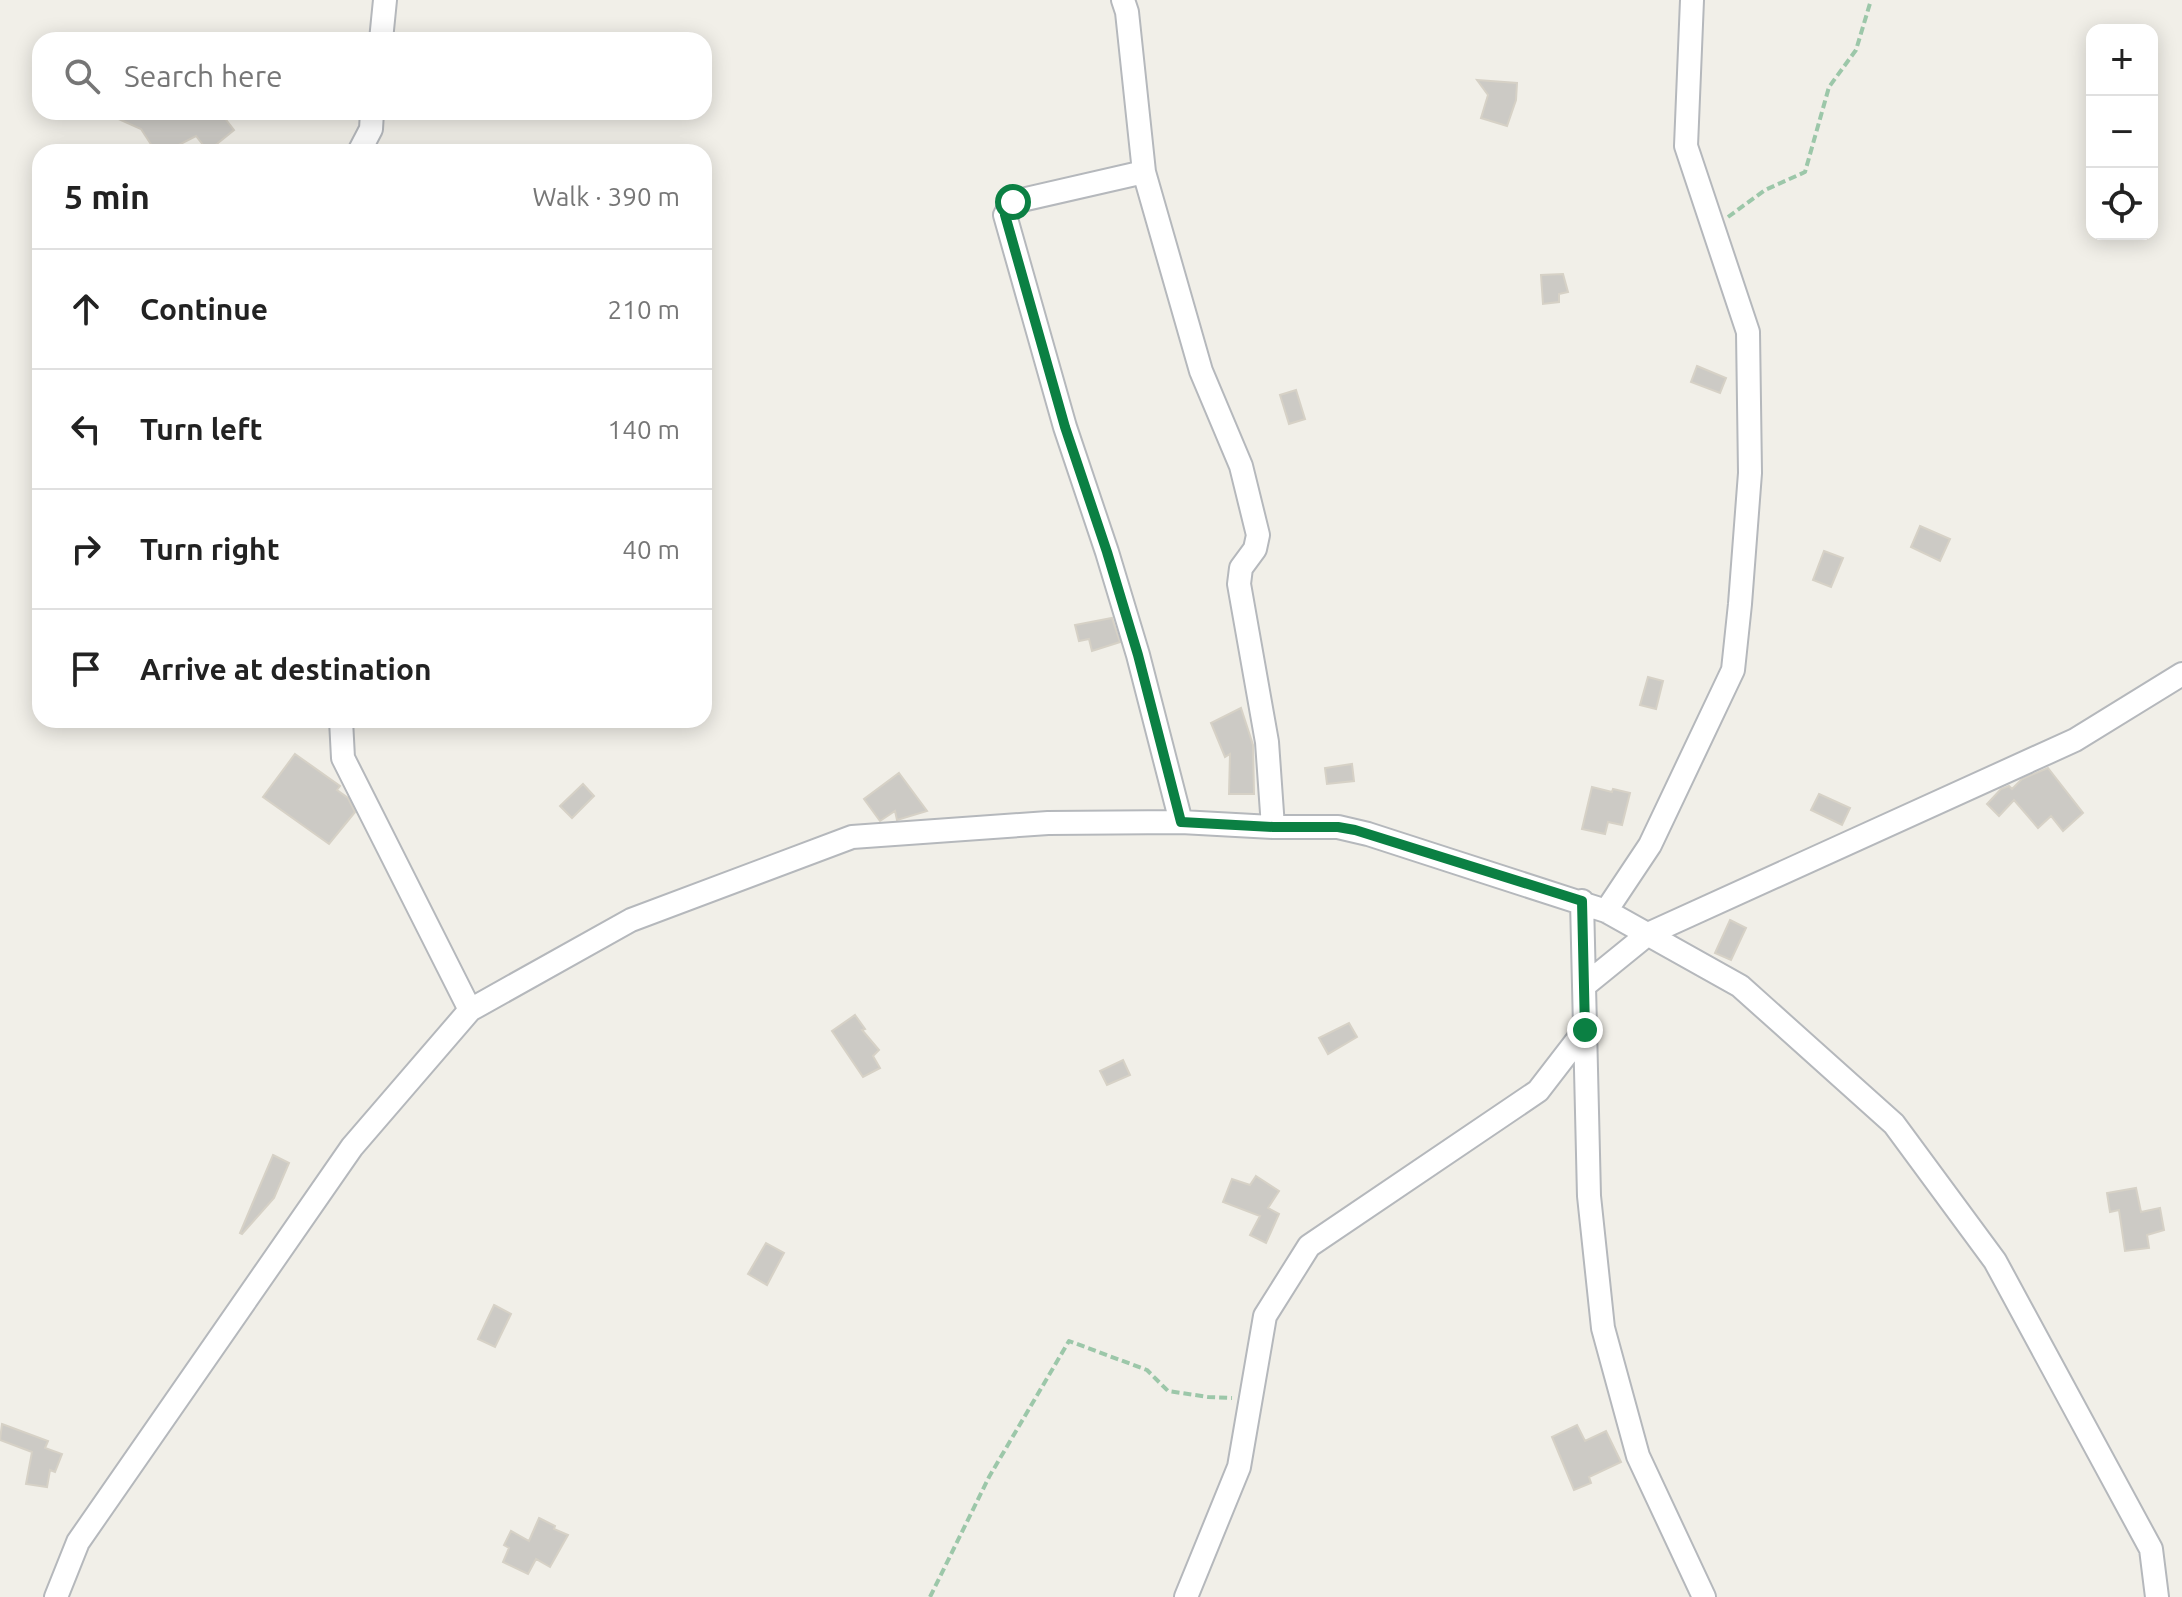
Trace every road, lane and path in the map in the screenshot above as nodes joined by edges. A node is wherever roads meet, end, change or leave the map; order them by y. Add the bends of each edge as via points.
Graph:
1 (385, 0) edge
2 (1123, 0) edge
3 (1692, 0) edge
4 (1871, 0) edge
5 (382, 32) edge
6 (372, 120) edge
7 (363, 144) edge
8 (1144, 172) junction
9 (1713, 227) junction
10 (2182, 674) edge
11 (341, 728) edge
12 (1181, 822) junction
13 (1273, 827) junction
14 (1582, 901) junction
15 (1606, 911) junction
16 (1648, 934) junction
17 (1584, 986) junction
18 (470, 1010) junction
19 (1585, 1030) junction
20 (1251, 1398) junction
21 (56, 1597) edge
22 (930, 1597) edge
23 (1186, 1597) edge
24 (1704, 1597) edge
25 (2157, 1597) edge

1 - 5 street
2 - 8 street
3 - 9 street via 1686,146
4 - 9 path via 1856,50 1829,87 1805,172 1765,190
6 - 7 street
8 - 12 street via 1013,202 1005,215 1138,655
8 - 13 street via 1201,371 1241,466 1258,535 1239,584 1267,742
9 - 15 street via 1748,332 1750,473 1733,670 1650,845
10 - 16 street via 2075,740
11 - 18 street via 343,758
12 - 13 street
12 - 18 street via 1048,823 852,837 631,920
13 - 14 street via 1355,830
14 - 15 street
14 - 17 street
15 - 16 street
16 - 17 street
16 - 25 street via 1740,986 1894,1124 1995,1261 2151,1549
17 - 19 street
18 - 21 street via 352,1147 78,1542
19 - 20 street via 1538,1091 1309,1246 1265,1316
19 - 24 street via 1589,1196 1603,1328 1638,1456
20 - 22 path via 1168,1391 1147,1370 1069,1341 989,1477
20 - 23 street via 1239,1467

